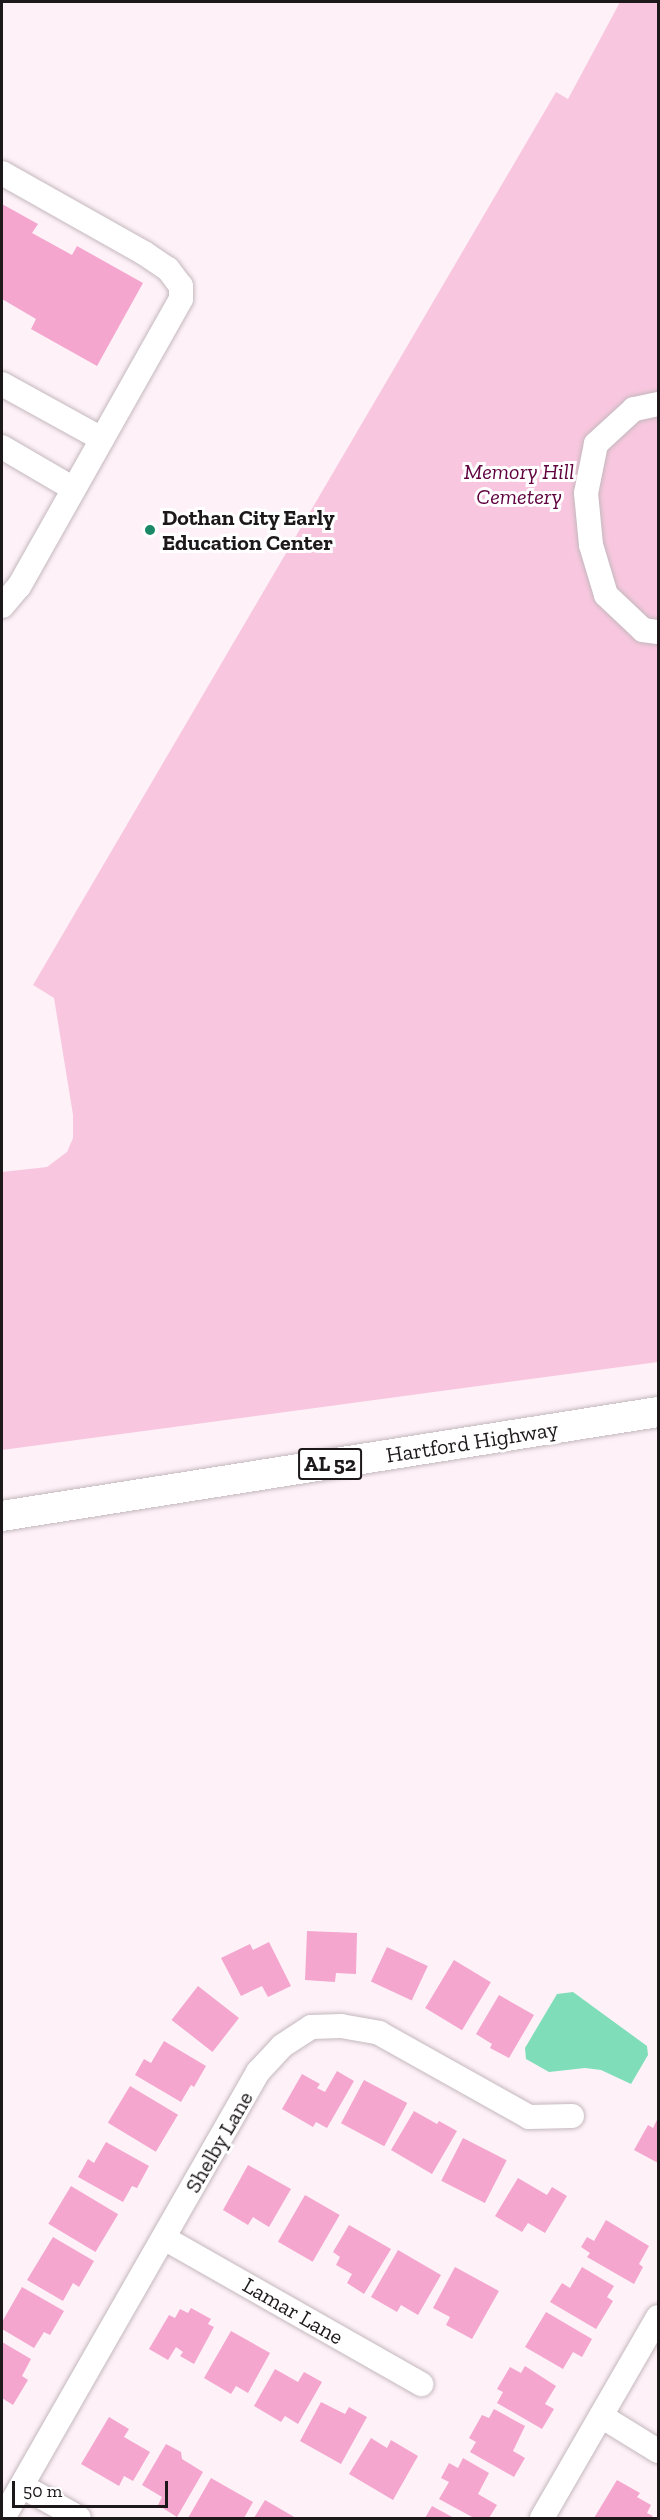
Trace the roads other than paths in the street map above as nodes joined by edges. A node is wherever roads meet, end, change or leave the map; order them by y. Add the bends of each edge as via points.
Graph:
1 (2, 173) edge
2 (2, 384) edge
3 (658, 405) edge
4 (102, 439) junction
5 (2, 447) edge
6 (74, 489) junction
7 (2, 606) edge
8 (658, 632) edge
9 (658, 1412) edge
10 (2, 1516) edge
11 (572, 2116) dead end
12 (164, 2238) junction
13 (658, 2317) edge
14 (421, 2384) dead end
15 (601, 2416) junction
16 (658, 2451) edge
17 (22, 2486) junction
18 (3, 2518) edge
19 (79, 2518) edge
20 (542, 2518) edge

1 - 4 street via 144,253 168,269 181,286 181,299
2 - 4 street
3 - 8 street via 634,409 596,444 586,493 591,545 606,595 643,630
4 - 6 street
5 - 6 street
6 - 7 street via 19,586
9 - 10 main road, Hartford Highway / AL 52
11 - 12 street, Shelby Lane via 529,2117 379,2033 341,2026 311,2027 282,2046 258,2072
12 - 14 street, Lamar Lane
12 - 17 street, Shelby Lane
13 - 15 street
15 - 16 street
15 - 20 street
17 - 18 street, Shelby Lane
17 - 19 street

